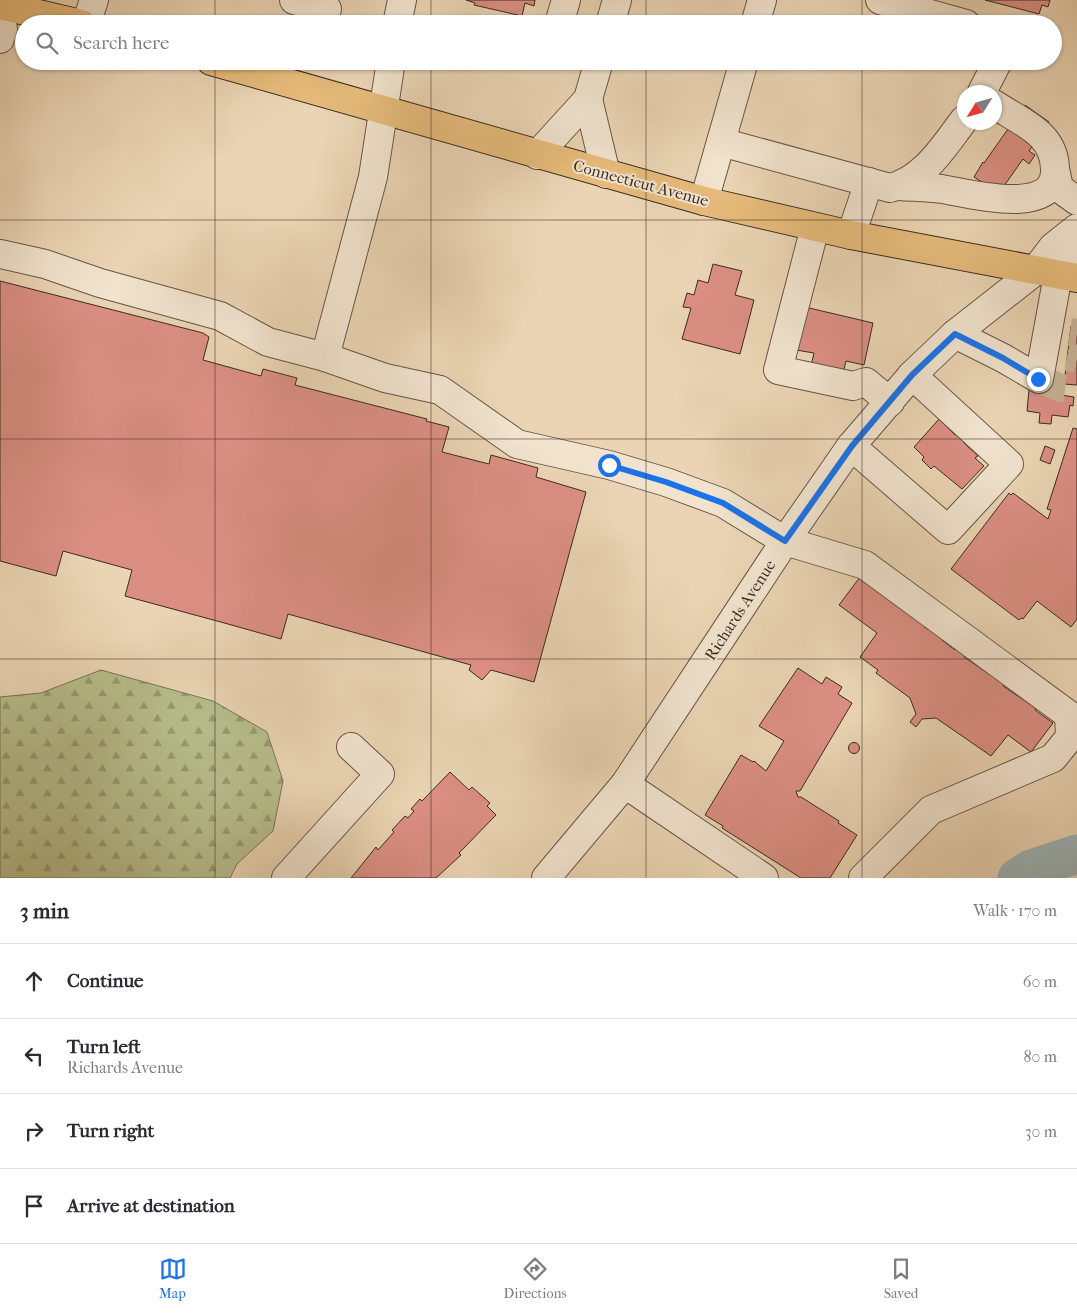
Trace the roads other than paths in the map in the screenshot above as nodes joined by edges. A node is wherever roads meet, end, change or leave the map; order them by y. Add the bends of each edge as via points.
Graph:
1 (94, 0) edge
2 (294, 0) edge
3 (402, 0) edge
4 (566, 0) edge
5 (617, 0) edge
6 (762, 0) edge
7 (880, 0) edge
8 (0, 5) edge
9 (326, 9) dead end
10 (0, 13) edge
11 (43, 15) edge
12 (89, 15) edge
13 (399, 15) edge
14 (562, 15) edge
15 (613, 15) edge
16 (758, 15) edge
17 (934, 15) edge
18 (0, 39) edge
19 (242, 70) edge
20 (390, 70) edge
21 (596, 70) edge
22 (741, 70) edge
23 (993, 70) edge
24 (986, 85) edge
25 (588, 99) junction
26 (1002, 109) edge
27 (383, 111) junction
28 (957, 129) edge
29 (720, 142) junction
30 (537, 155) junction
31 (1056, 173) junction
32 (606, 174) junction
33 (868, 182) junction
34 (900, 186) junction
35 (704, 201) junction
36 (1077, 201) edge
37 (815, 227) junction
38 (1077, 228) edge
39 (851, 235) junction
40 (0, 254) edge
41 (1077, 255) edge
42 (1057, 275) edge
43 (955, 334) junction
44 (325, 357) junction
45 (912, 375) junction
46 (890, 402) junction
47 (852, 446) junction
48 (785, 541) junction
49 (351, 747) dead end
50 (625, 784) junction
51 (286, 878) edge
52 (546, 878) edge
53 (764, 878) edge
54 (863, 878) edge

1 - 12 street
2 - 9 street
3 - 13 street
4 - 14 street
5 - 15 street
6 - 16 street
7 - 17 street
8 - 11 main road
10 - 18 street via 3,29
19 - 27 main road, Connecticut Avenue
20 - 27 street
21 - 25 street
22 - 29 street
23 - 24 street
25 - 30 street
25 - 32 street
26 - 31 street via 1045,138 1054,152
27 - 30 main road, Connecticut Avenue
27 - 44 street via 373,177
28 - 34 street via 925,168
29 - 33 street
29 - 35 street
30 - 32 main road, Connecticut Avenue
31 - 34 street via 1049,187 1034,198 990,199 940,189
31 - 36 street via 1059,188
32 - 35 main road, Connecticut Avenue
33 - 34 street via 890,188
33 - 39 street
35 - 37 main road, Connecticut Avenue
37 - 39 main road, Connecticut Avenue
37 - 46 street via 778,370 853,386 866,382
38 - 42 street, Richards Avenue via 1053,248
39 - 42 main road, Connecticut Avenue
40 - 44 street via 45,264 100,283 220,316 268,342
41 - 42 street, Richards Avenue
42 - 43 street, Richards Avenue
42 - 43 street via 1058,343 1038,379
43 - 45 street, Richards Avenue
44 - 48 street via 385,378 440,390 517,444 567,454 666,482 723,503
45 - 46 street, Richards Avenue
45 - 47 street via 1009,464 948,530
46 - 47 street, Richards Avenue
47 - 48 street, Richards Avenue
48 - 50 street, Richards Avenue
48 - 54 street via 865,565 1069,715 1070,737 1053,758 931,810
49 - 51 street via 380,774
50 - 52 street, Richards Avenue
50 - 53 street

